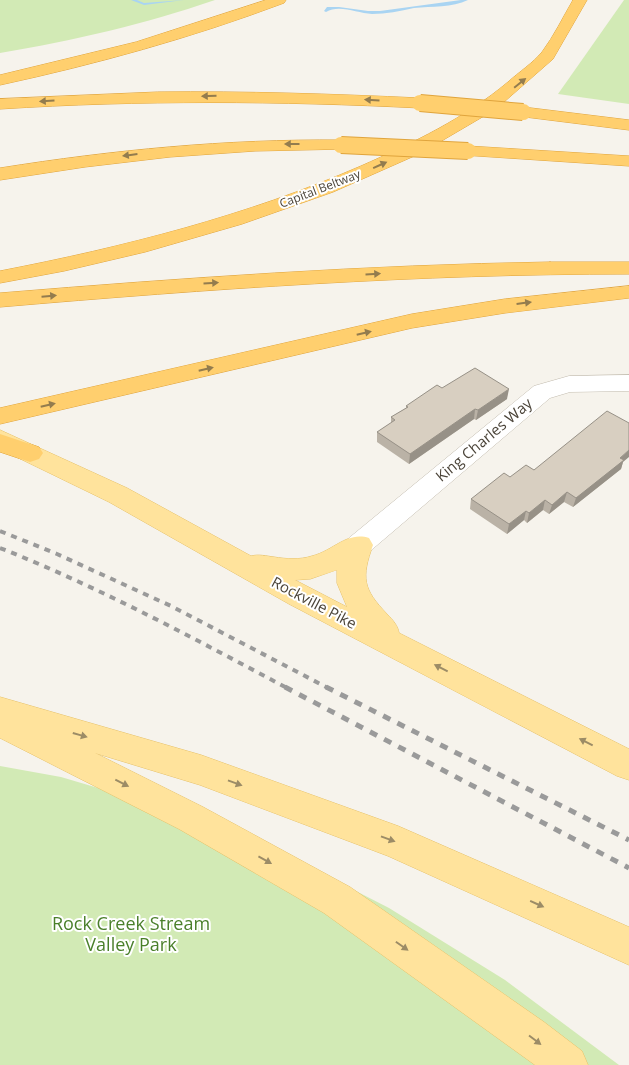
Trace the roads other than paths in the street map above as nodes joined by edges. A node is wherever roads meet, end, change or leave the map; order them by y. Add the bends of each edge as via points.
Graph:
1 (254, 0) edge
2 (279, 0) edge
3 (580, 0) edge
4 (0, 67) edge
5 (0, 80) edge
6 (0, 104) edge
7 (629, 125) edge
8 (629, 161) edge
9 (0, 174) edge
10 (319, 191) junction
11 (0, 260) edge
12 (629, 268) edge
13 (0, 277) edge
14 (629, 292) edge
15 (0, 300) edge
16 (629, 383) edge
17 (0, 416) edge
18 (0, 439) edge
19 (0, 443) edge
20 (30, 452) junction
21 (359, 545) junction
22 (229, 557) junction
23 (400, 647) junction
24 (0, 711) edge
25 (0, 722) edge
26 (629, 765) edge
27 (629, 946) edge
28 (568, 1065) edge

1 - 4 highway via 157,32 50,59
2 - 5 highway via 180,35
10 -> 3 highway, Capital Beltway via 407,153 498,100 552,52 568,30
7 -> 6 highway, bridge via 524,112 312,97 233,95
8 -> 9 highway, bridge via 341,145 269,145 147,153
10 - 11 highway via 112,241
10 - 13 highway, Capital Beltway via 134,248
15 -> 12 highway via 416,272
17 -> 14 highway via 412,321 504,306
16 - 21 street, King Charles Way via 569,384 542,392
18 - 20 main road, Rockville Pike
19 - 20 highway
20 - 22 main road, Rockville Pike via 118,495
21 - 22 main road via 328,563 304,570 278,570
21 - 23 main road via 351,564 352,593 359,605
22 - 23 main road, Rockville Pike
26 -> 23 main road, Rockville Pike
24 -> 27 main road via 201,770 398,843
25 -> 28 main road via 191,818 337,900

